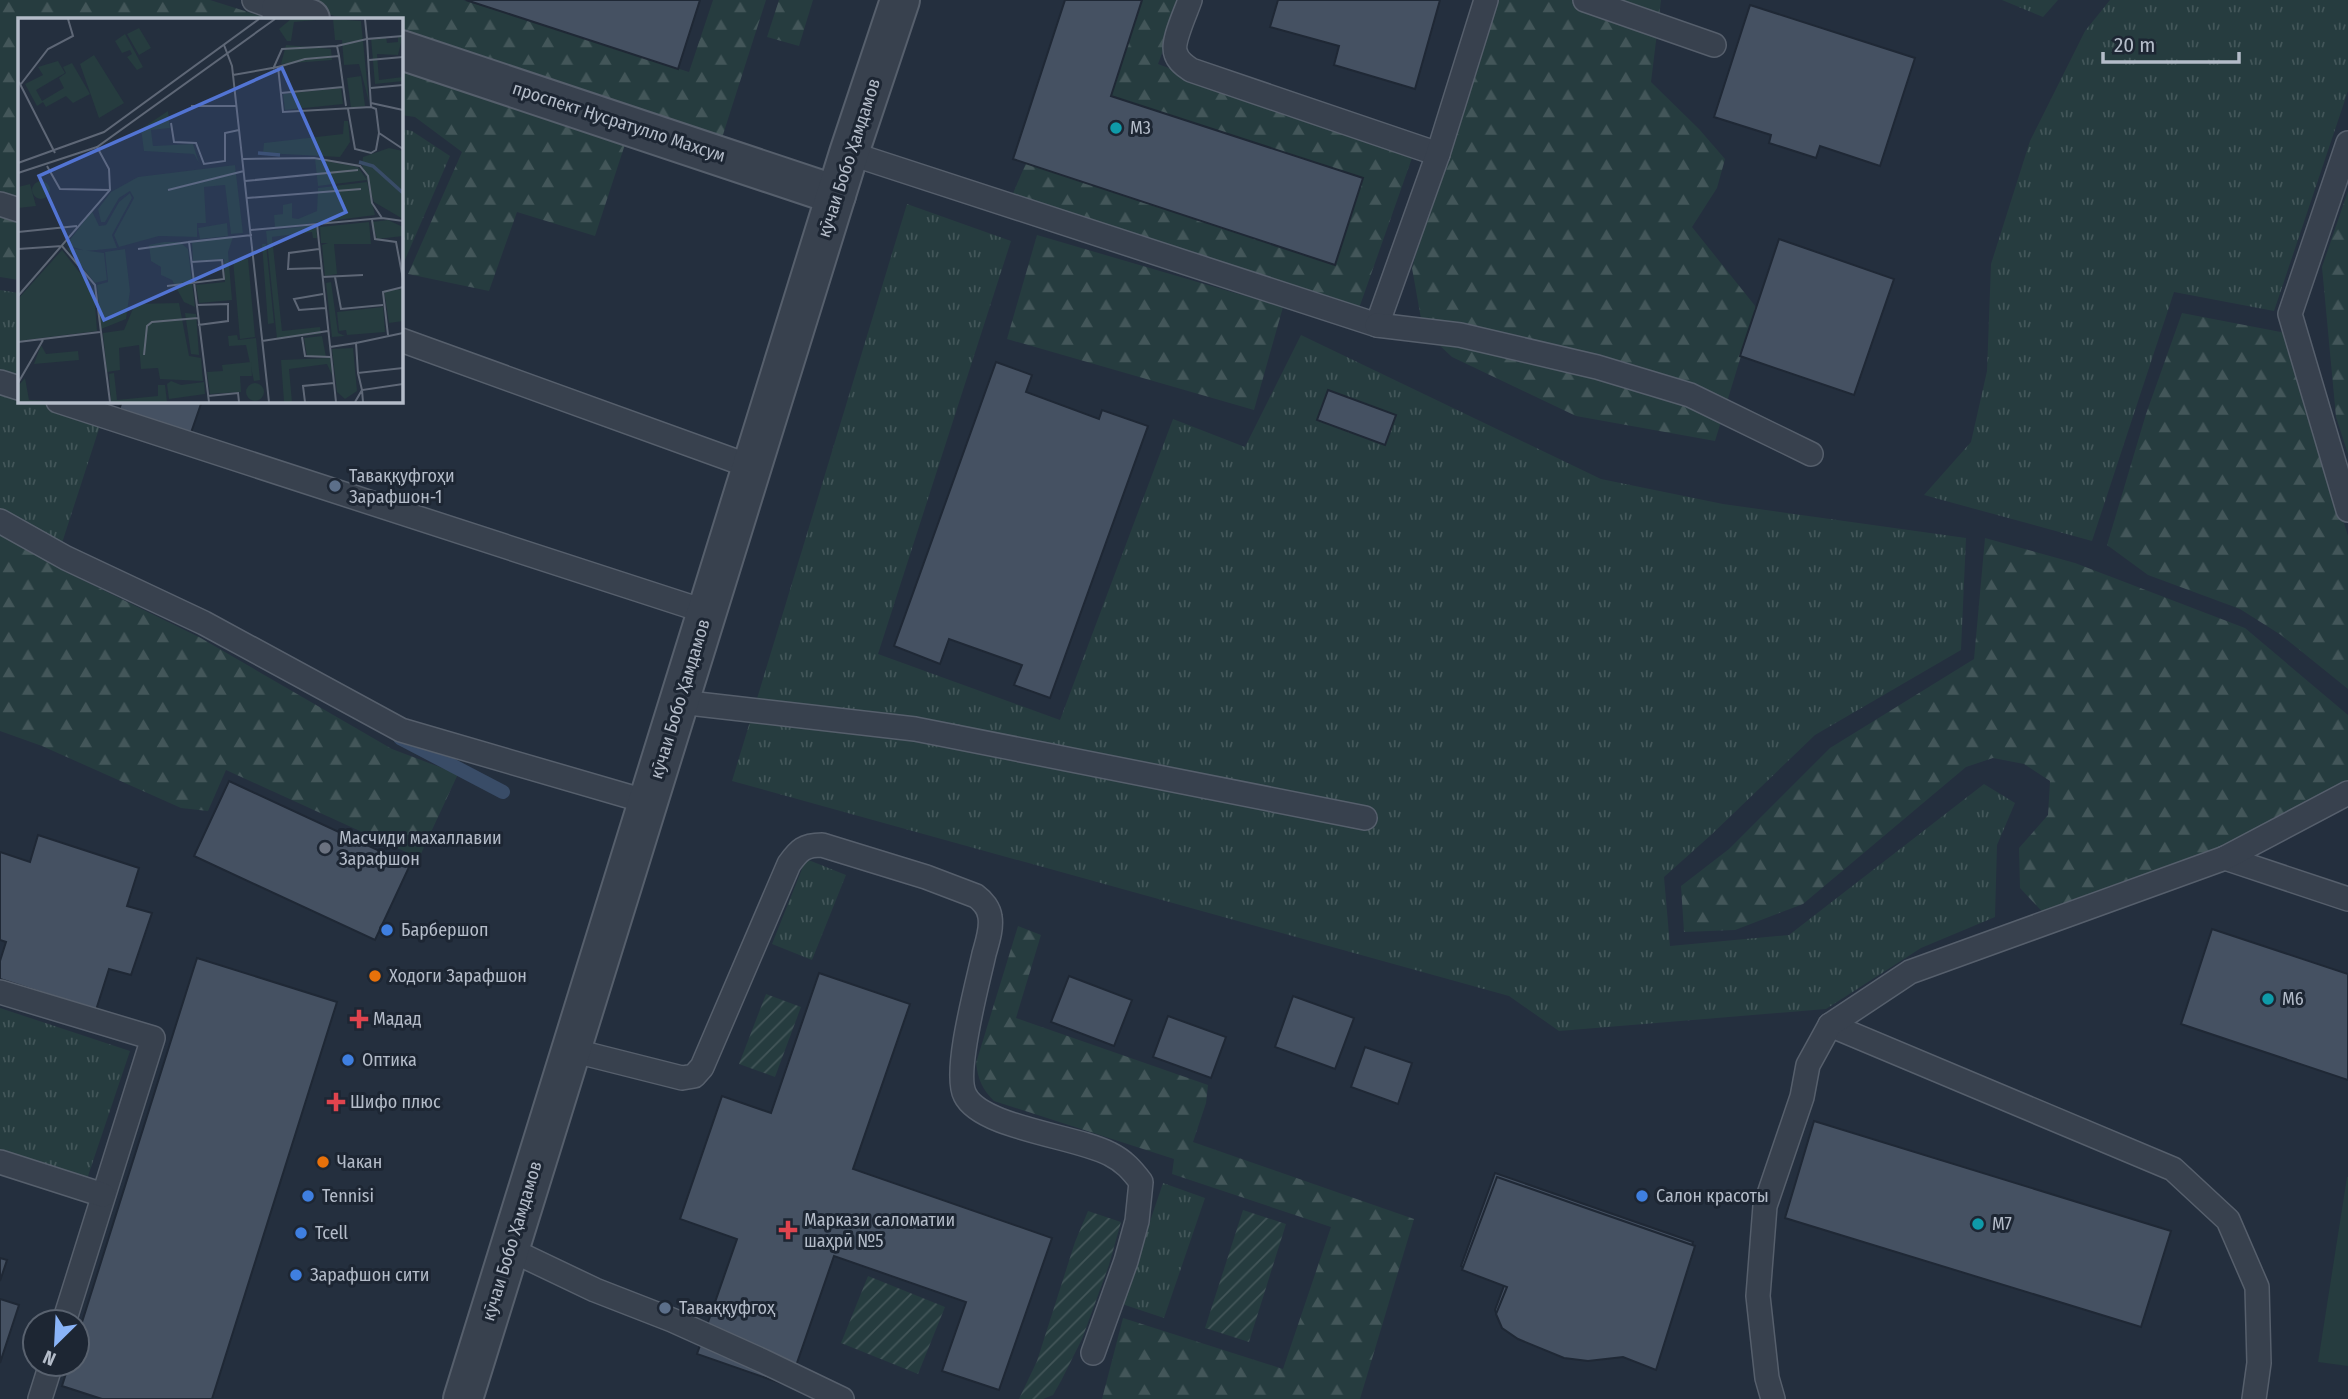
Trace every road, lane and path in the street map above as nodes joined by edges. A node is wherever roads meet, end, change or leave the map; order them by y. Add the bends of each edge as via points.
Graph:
1 (900, 0) edge
2 (1190, 0) edge
3 (1486, 0) edge
4 (1585, 0) edge
5 (1714, 45) dead end
6 (402, 50) edge
7 (2348, 144) edge
8 (849, 153) junction
9 (1438, 154) junction
10 (836, 195) junction
11 (0, 204) edge
12 (18, 210) edge
13 (1377, 325) junction
14 (402, 340) edge
15 (0, 382) edge
16 (18, 388) edge
17 (61, 402) edge
18 (1811, 454) dead end
19 (752, 467) junction
20 (2348, 510) edge
21 (0, 521) edge
22 (707, 612) junction
23 (680, 702) junction
24 (2348, 793) edge
25 (648, 802) junction
26 (1365, 818) dead end
27 (2225, 858) junction
28 (2348, 899) edge
29 (0, 992) edge
30 (1830, 1025) junction
31 (571, 1050) junction
32 (0, 1162) edge
33 (103, 1195) junction
34 (509, 1249) junction
35 (68, 1308) edge
36 (1093, 1353) dead end
37 (47, 1378) edge
38 (40, 1399) edge
39 (463, 1399) edge
40 (842, 1399) edge
41 (1773, 1399) edge
42 (2254, 1399) edge

1 - 8 street, кӯчаи Бобо Ҳамдамов
2 - 9 lane via 1175,53 1191,70
3 - 9 lane
4 - 5 lane
6 - 10 street, проспект Нусратулло Махсум
7 - 20 lane via 2290,314
8 - 10 street, кӯчаи Бобо Ҳамдамов
8 - 13 lane
9 - 13 lane
10 - 19 street, кӯчаи Бобо Ҳамдамов
11 - 12 lane
13 - 18 lane via 1460,335 1597,367 1690,395
14 - 19 lane
15 - 16 lane
17 - 22 lane
19 - 22 street, кӯчаи Бобо Ҳамдамов
21 - 25 lane via 66,558 204,623 401,730
22 - 23 street, кӯчаи Бобо Ҳамдамов
23 - 25 street, кӯчаи Бобо Ҳамдамов
23 - 26 lane via 915,729
24 - 27 lane
25 - 31 street, кӯчаи Бобо Ҳамдамов
27 - 28 lane
27 - 30 lane via 1910,972
29 - 33 lane via 153,1038
30 - 41 lane via 1808,1065 1802,1097 1765,1206 1758,1296
30 - 42 lane via 2173,1169 2228,1220 2258,1287 2259,1363
31 - 34 street, кӯчаи Бобо Ҳамдамов
31 - 36 lane via 682,1078 695,1076 789,864 800,849 810,845 976,896 991,919 968,1029 961,1082 965,1095 973,1107 991,1117 1110,1154 1129,1166 1141,1182 1126,1261
32 - 33 lane
33 - 35 lane
34 - 39 street, кӯчаи Бобо Ҳамдамов
34 - 40 lane
37 - 38 lane

